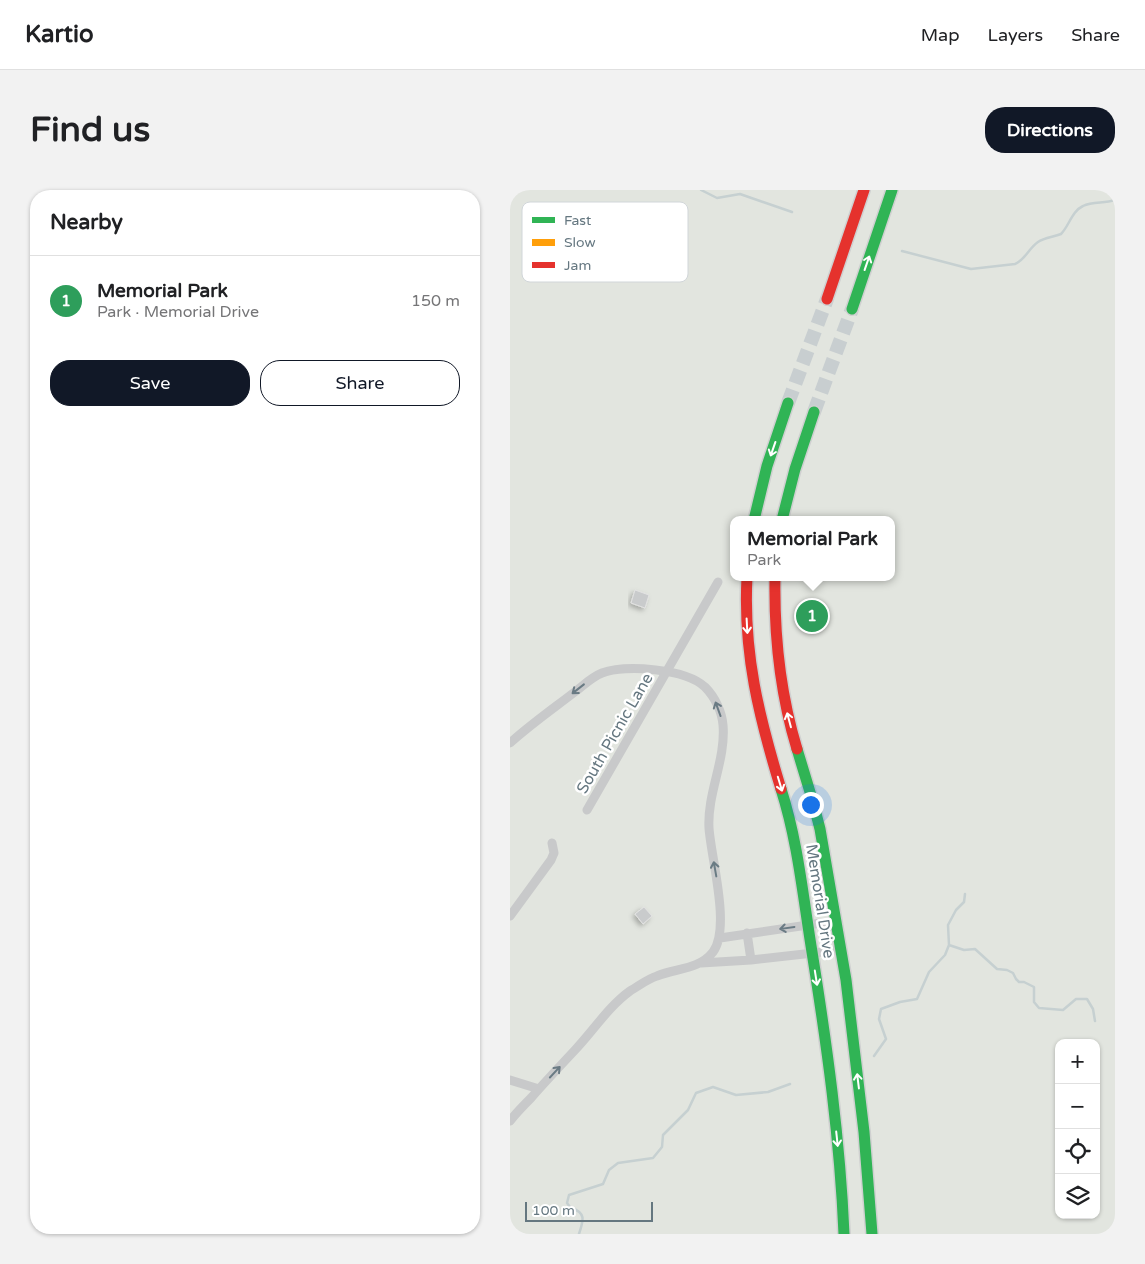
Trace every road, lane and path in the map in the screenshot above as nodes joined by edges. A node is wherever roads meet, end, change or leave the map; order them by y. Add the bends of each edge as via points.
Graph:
1 (864, 190) edge
2 (892, 190) edge
3 (827, 299) tunnel mouth
4 (852, 309) tunnel mouth
5 (788, 403) tunnel mouth
6 (814, 412) tunnel mouth
7 (755, 516) edge
8 (783, 516) edge
9 (746, 581) edge
10 (775, 581) edge
11 (718, 582) dead end
12 (668, 672) junction
13 (510, 743) edge
14 (587, 810) dead end
15 (552, 843) dead end
16 (510, 916) edge
17 (835, 921) junction
18 (808, 925) junction
19 (747, 933) junction
20 (720, 938) junction
21 (840, 950) junction
22 (812, 954) junction
23 (751, 960) junction
24 (701, 963) junction
25 (510, 1080) edge
26 (539, 1089) junction
27 (510, 1121) edge
28 (844, 1234) edge
29 (872, 1234) edge

1 - 3 main road
4 -> 2 main road
5 -> 7 main road
6 - 8 main road
9 -> 18 main road, Memorial Drive via 747,639 752,680 794,837
17 -> 10 main road, Memorial Drive via 816,812 782,692 775,635
11 - 12 street, South Picnic Lane
12 -> 13 street, South Picnic Lane via 638,669 602,673
12 - 14 street, South Picnic Lane
20 -> 12 street, South Picnic Lane via 718,886 709,819 723,741 722,718 706,688
15 - 16 street via 554,853 551,860
17 - 18 street
17 - 21 main road, Memorial Drive
18 -> 19 street
18 - 22 main road, Memorial Drive
19 - 20 street
19 - 23 street
20 - 24 street via 713,952
21 - 22 street
29 -> 21 main road, Memorial Drive via 862,1112
22 - 23 street
22 -> 28 main road, Memorial Drive via 834,1114
23 - 24 street
26 -> 24 street via 628,993 657,976
25 - 26 street
26 - 27 street

